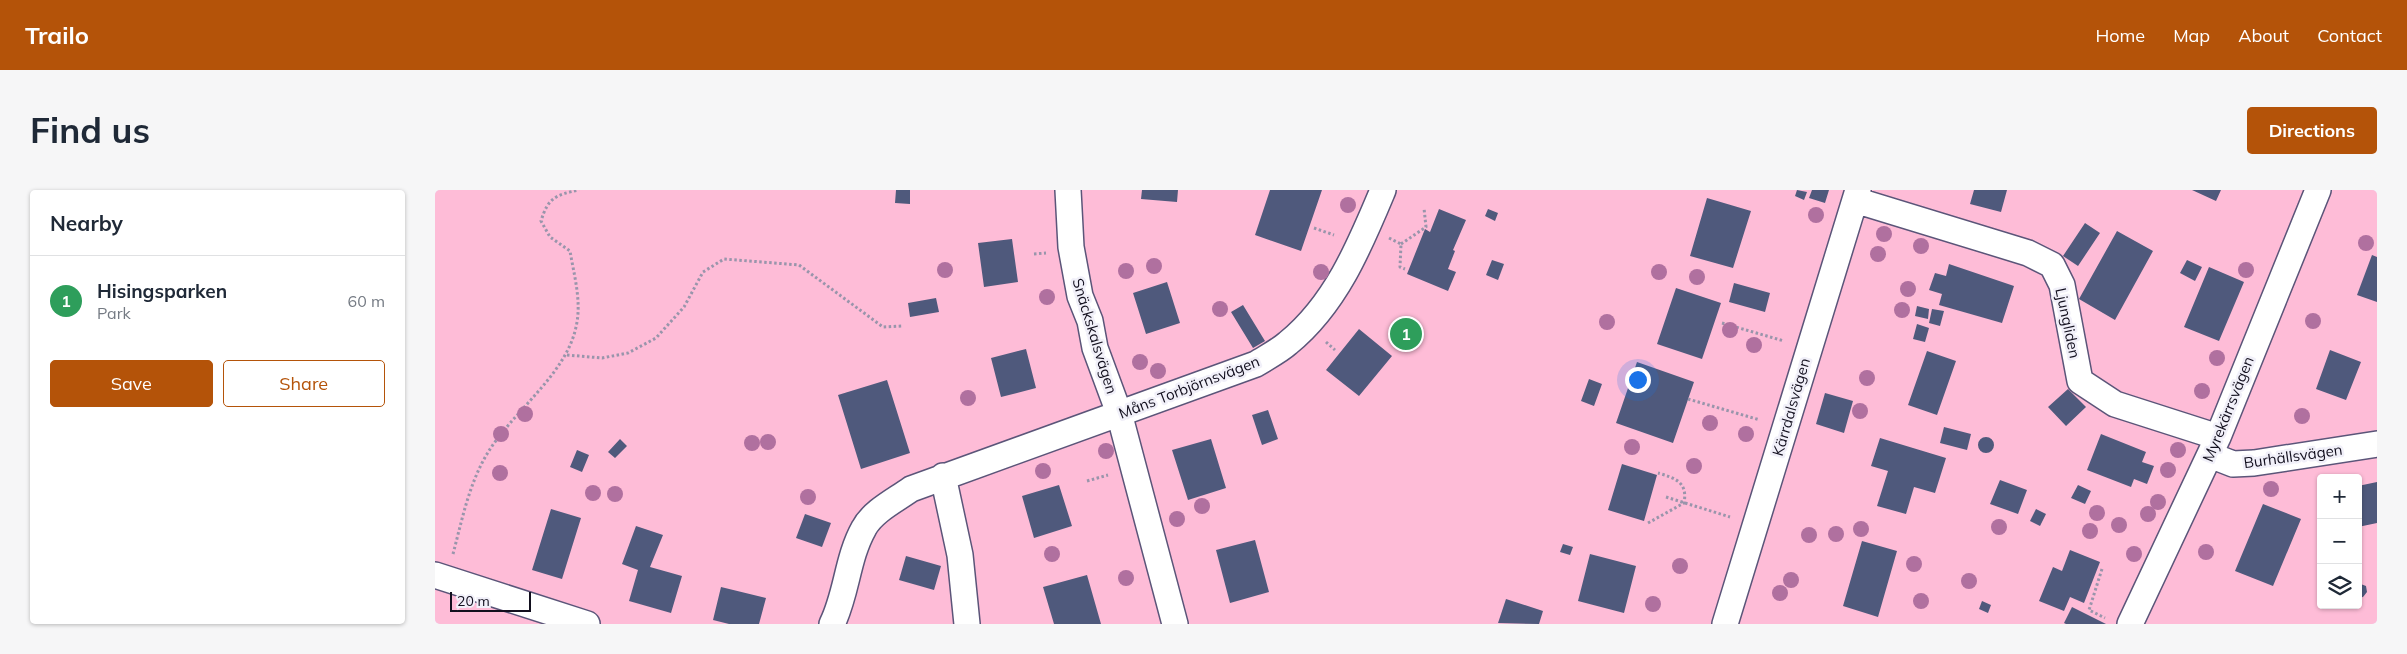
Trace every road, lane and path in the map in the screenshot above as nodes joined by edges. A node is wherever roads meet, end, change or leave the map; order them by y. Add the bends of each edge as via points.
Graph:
1 (579, 190) edge
2 (1068, 190) edge
3 (1383, 190) edge
4 (2318, 190) edge
5 (1856, 195) edge
6 (1424, 208) dead end
7 (1367, 227) junction
8 (1401, 244) junction
9 (1405, 269) dead end
10 (1722, 323) dead end
11 (903, 326) dead end
12 (1809, 348) junction
13 (567, 355) junction
14 (1688, 399) dead end
15 (1119, 413) junction
16 (1786, 427) junction
17 (2377, 444) edge
18 (2214, 446) junction
19 (1658, 473) dead end
20 (943, 476) junction
21 (1666, 497) dead end
22 (1684, 503) junction
23 (1648, 523) dead end
24 (1756, 524) junction
25 (2102, 569) dead end
26 (441, 577) edge
27 (2120, 622) edge
28 (587, 624) edge
29 (832, 624) edge
30 (967, 624) edge
31 (1175, 624) edge
32 (1725, 624) edge

1 - 13 path via 561,193 547,203 541,221 550,237 570,251 577,326
2 - 15 street, Snäckskalsvägen via 1071,247 1080,296
3 - 7 street, Måns Torbjörnsvägen
4 - 18 street, Myrekärrsvägen
5 - 12 street, Kärrdalsvägen
5 - 18 street, Ljungliden via 2052,265 2061,285 2080,381 2115,404
6 - 8 path via 1426,227
7 - 8 path
7 - 15 street, Måns Torbjörnsvägen via 1347,269 1309,323 1288,344 1256,364
8 - 9 path via 1400,267
10 - 12 path
11 - 13 path via 883,327 799,265 724,259 703,272 684,307 656,338 629,353 602,358
12 - 16 street, Kärrdalsvägen
13 - 26 path via 488,453 470,489
14 - 16 path
15 - 20 street, Måns Torbjörnsvägen
15 - 31 street, Snäckskalsvägen
16 - 24 street, Kärrdalsvägen
17 - 18 street, Burhällsvägen via 2233,464
18 - 27 street, Myrekärrsvägen
19 - 22 path via 1682,483
20 - 29 street, Måns Torbjörnsvägen via 911,489 883,508 864,527
20 - 30 street via 960,555
21 - 22 path
22 - 23 path
22 - 24 path
24 - 32 street, Kärrdalsvägen
25 - 27 path via 2089,610
26 - 28 street

